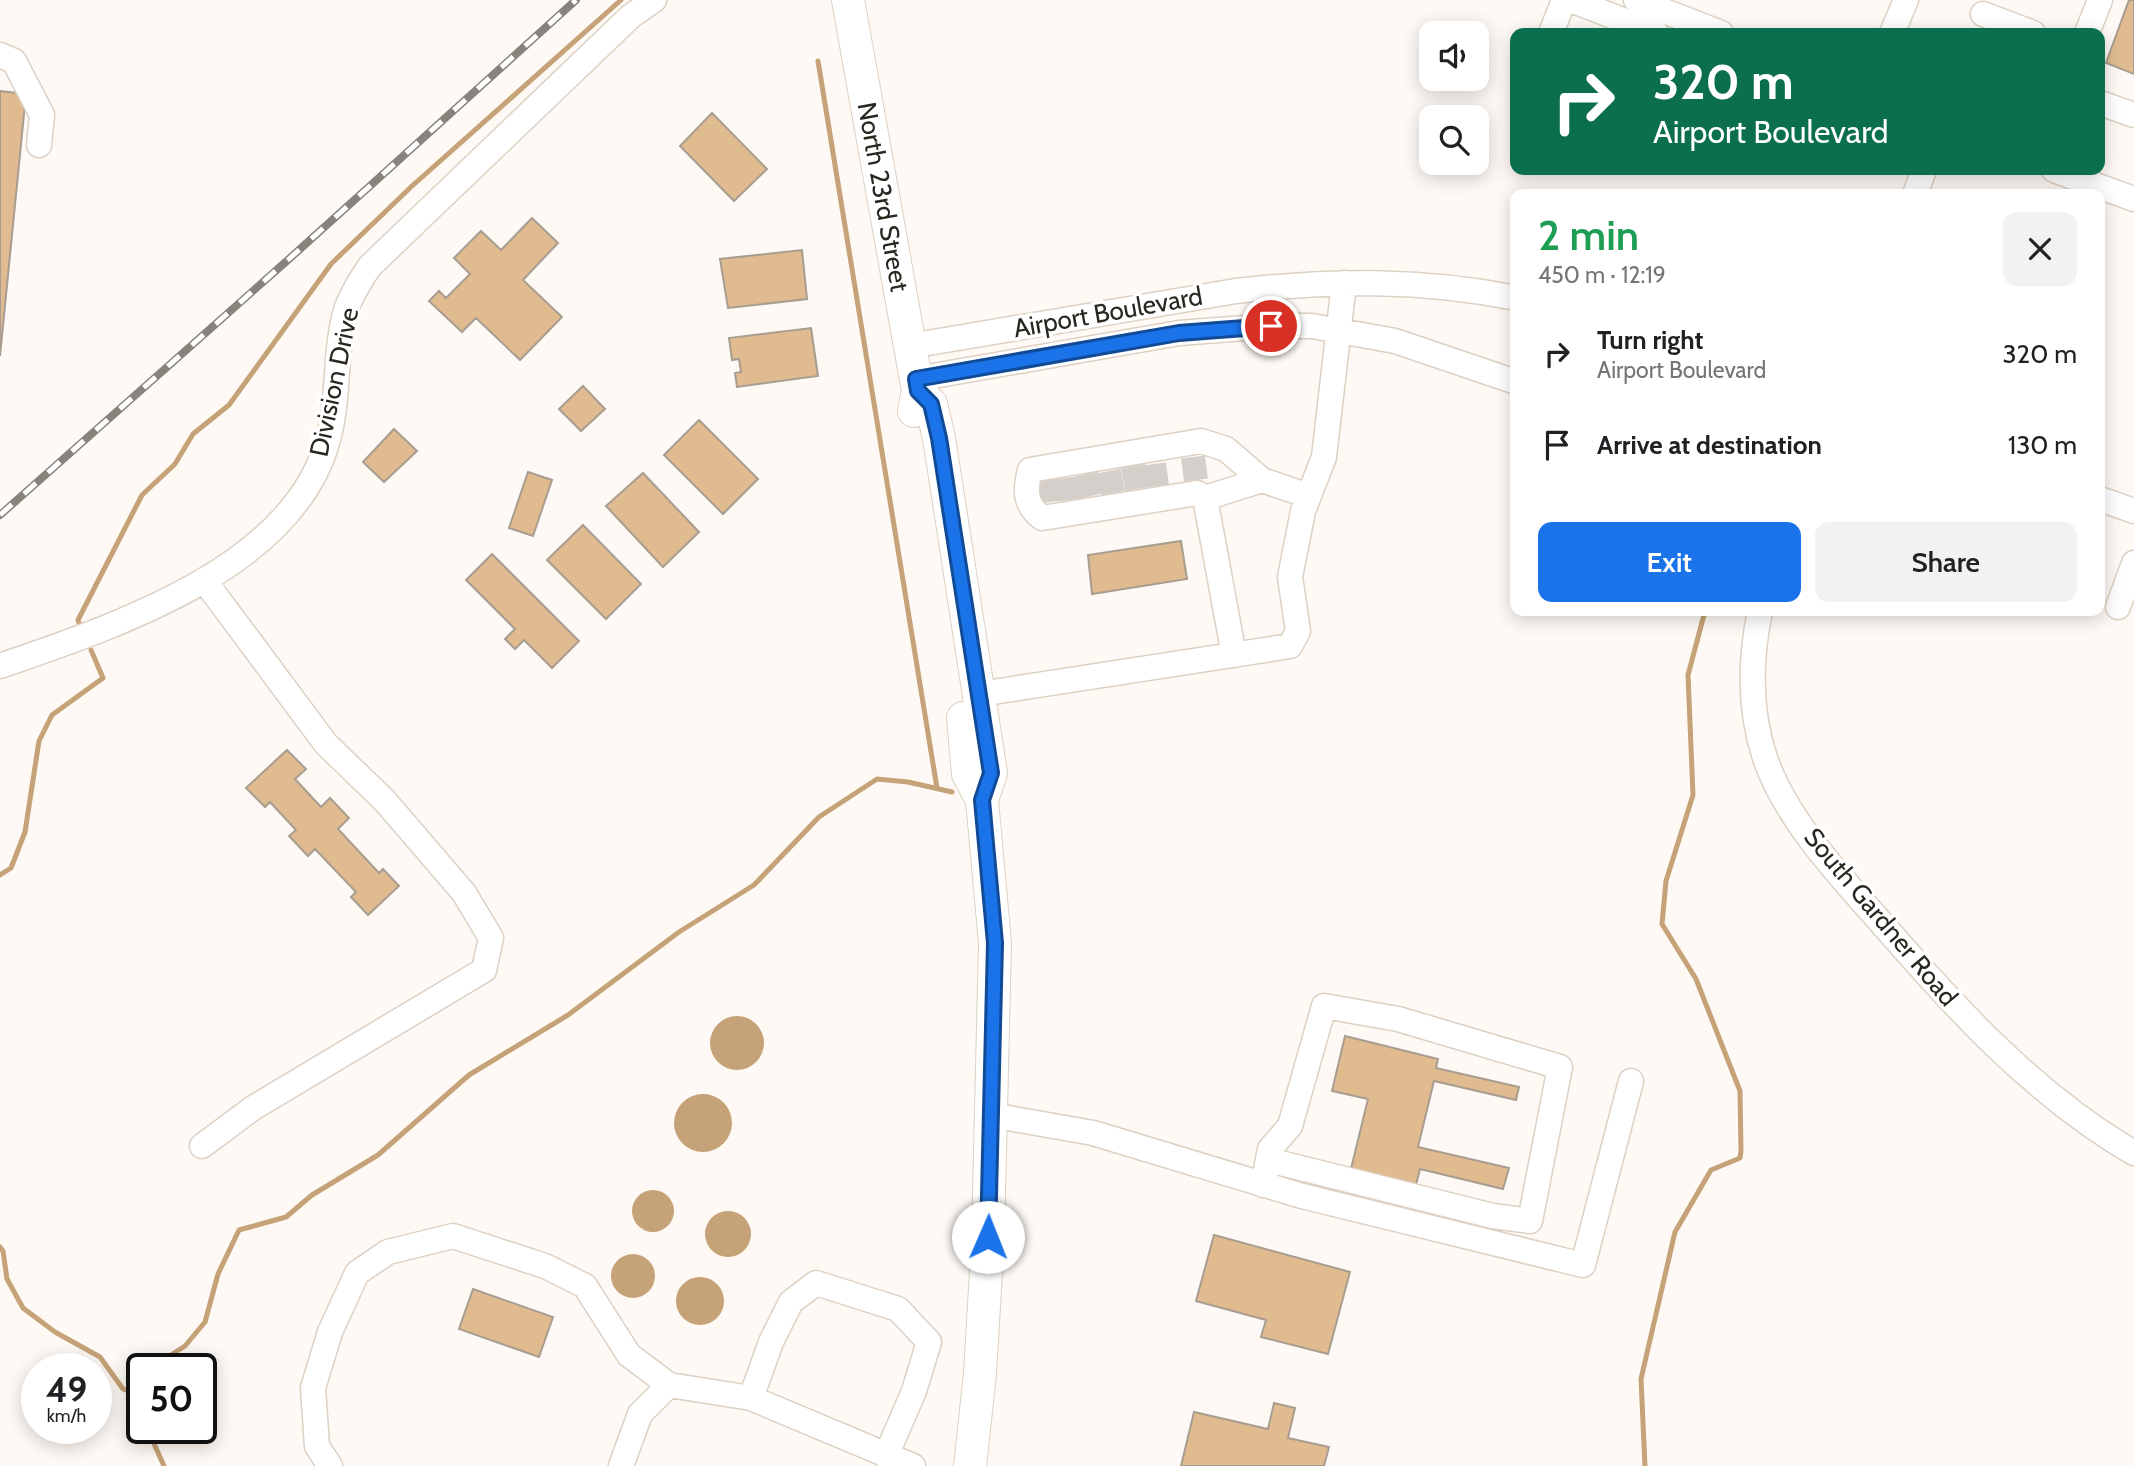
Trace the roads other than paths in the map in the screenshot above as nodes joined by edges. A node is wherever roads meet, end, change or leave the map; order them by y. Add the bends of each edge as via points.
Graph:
1 (654, 0) edge
2 (848, 0) edge
3 (1564, 0) edge
4 (1572, 0) edge
5 (1636, 0) edge
6 (1906, 0) edge
7 (2099, 0) edge
8 (1982, 16) edge
9 (1668, 24) edge
10 (1553, 28) edge
11 (1643, 28) edge
12 (1692, 28) edge
13 (1894, 28) edge
14 (2018, 28) edge
15 (2089, 28) edge
16 (0, 55) edge
17 (2105, 105) edge
18 (2134, 115) edge
19 (39, 145) dead end
20 (2068, 175) edge
21 (2134, 199) edge
22 (1344, 283) junction
23 (1510, 297) edge
24 (1340, 330) junction
25 (910, 346) junction
26 (1510, 380) edge
27 (917, 385) junction
28 (1125, 480) junction
29 (1262, 480) junction
30 (1309, 496) junction
31 (2105, 501) edge
32 (2134, 512) edge
33 (2134, 563) edge
34 (204, 580) junction
35 (2117, 606) edge
36 (1759, 616) edge
37 (1234, 655) junction
38 (0, 666) edge
39 (980, 694) junction
40 (982, 800) junction
41 (1632, 1082) dead end
42 (990, 1115) junction
43 (202, 1146) dead end
44 (2134, 1153) edge
45 (1268, 1160) junction
46 (1263, 1185) junction
47 (669, 1385) junction
48 (751, 1398) junction
49 (886, 1455) junction
50 (330, 1466) edge
51 (621, 1466) edge
52 (913, 1466) edge
53 (970, 1466) edge

1 - 34 street, Division Drive via 639,9 370,265 345,315 328,439 308,485 279,522
2 - 25 main road, North 23rd Street
3 - 10 street
4 - 11 street
5 - 9 street
6 - 13 street
7 - 15 street
8 - 14 street
9 - 12 street
16 - 19 street via 14,61 42,116
17 - 18 street
20 - 21 street
22 - 23 street, Airport Boulevard via 1437,285
22 - 24 street
22 - 25 street, Airport Boulevard via 1236,290
24 - 26 street, Airport Boulevard via 1395,341
24 - 27 street, Airport Boulevard via 1271,326 1179,333
24 - 30 street via 1325,457
25 - 27 main road, North 23rd Street
27 - 39 main road, North 23rd Street via 931,404 939,438
27 - 40 main road, North 23rd Street via 913,407 963,710 968,774
28 - 29 street
28 - 29 street via 1201,441 1226,449
28 - 37 street
29 - 30 street
30 - 37 street via 1290,577 1298,631 1290,646
31 - 32 street
33 - 35 street
34 - 38 street, Division Drive via 128,619
34 - 43 street via 326,744 464,893 491,938 484,970 253,1108
36 - 44 street, South Gardner Road via 1754,641 1754,703 1765,757 1788,805 1839,875 2006,1058 2095,1130
37 - 39 street
39 - 40 main road, North 23rd Street via 991,773
40 - 42 main road, North 23rd Street via 995,943
41 - 46 street via 1583,1265
42 - 46 street via 1093,1133
42 - 53 main road, North 23rd Street via 988,1237
45 - 45 street via 1270,1149 1290,1126 1324,1006 1398,1019 1560,1068 1530,1221 1493,1216
45 - 46 street
47 - 48 street
47 - 50 street via 629,1356 585,1286 545,1266 453,1236 388,1252 357,1273 330,1332 313,1388 317,1446
47 - 51 street via 640,1414
48 - 49 street
48 - 49 street via 791,1302 816,1283 898,1310 929,1342
49 - 52 street

